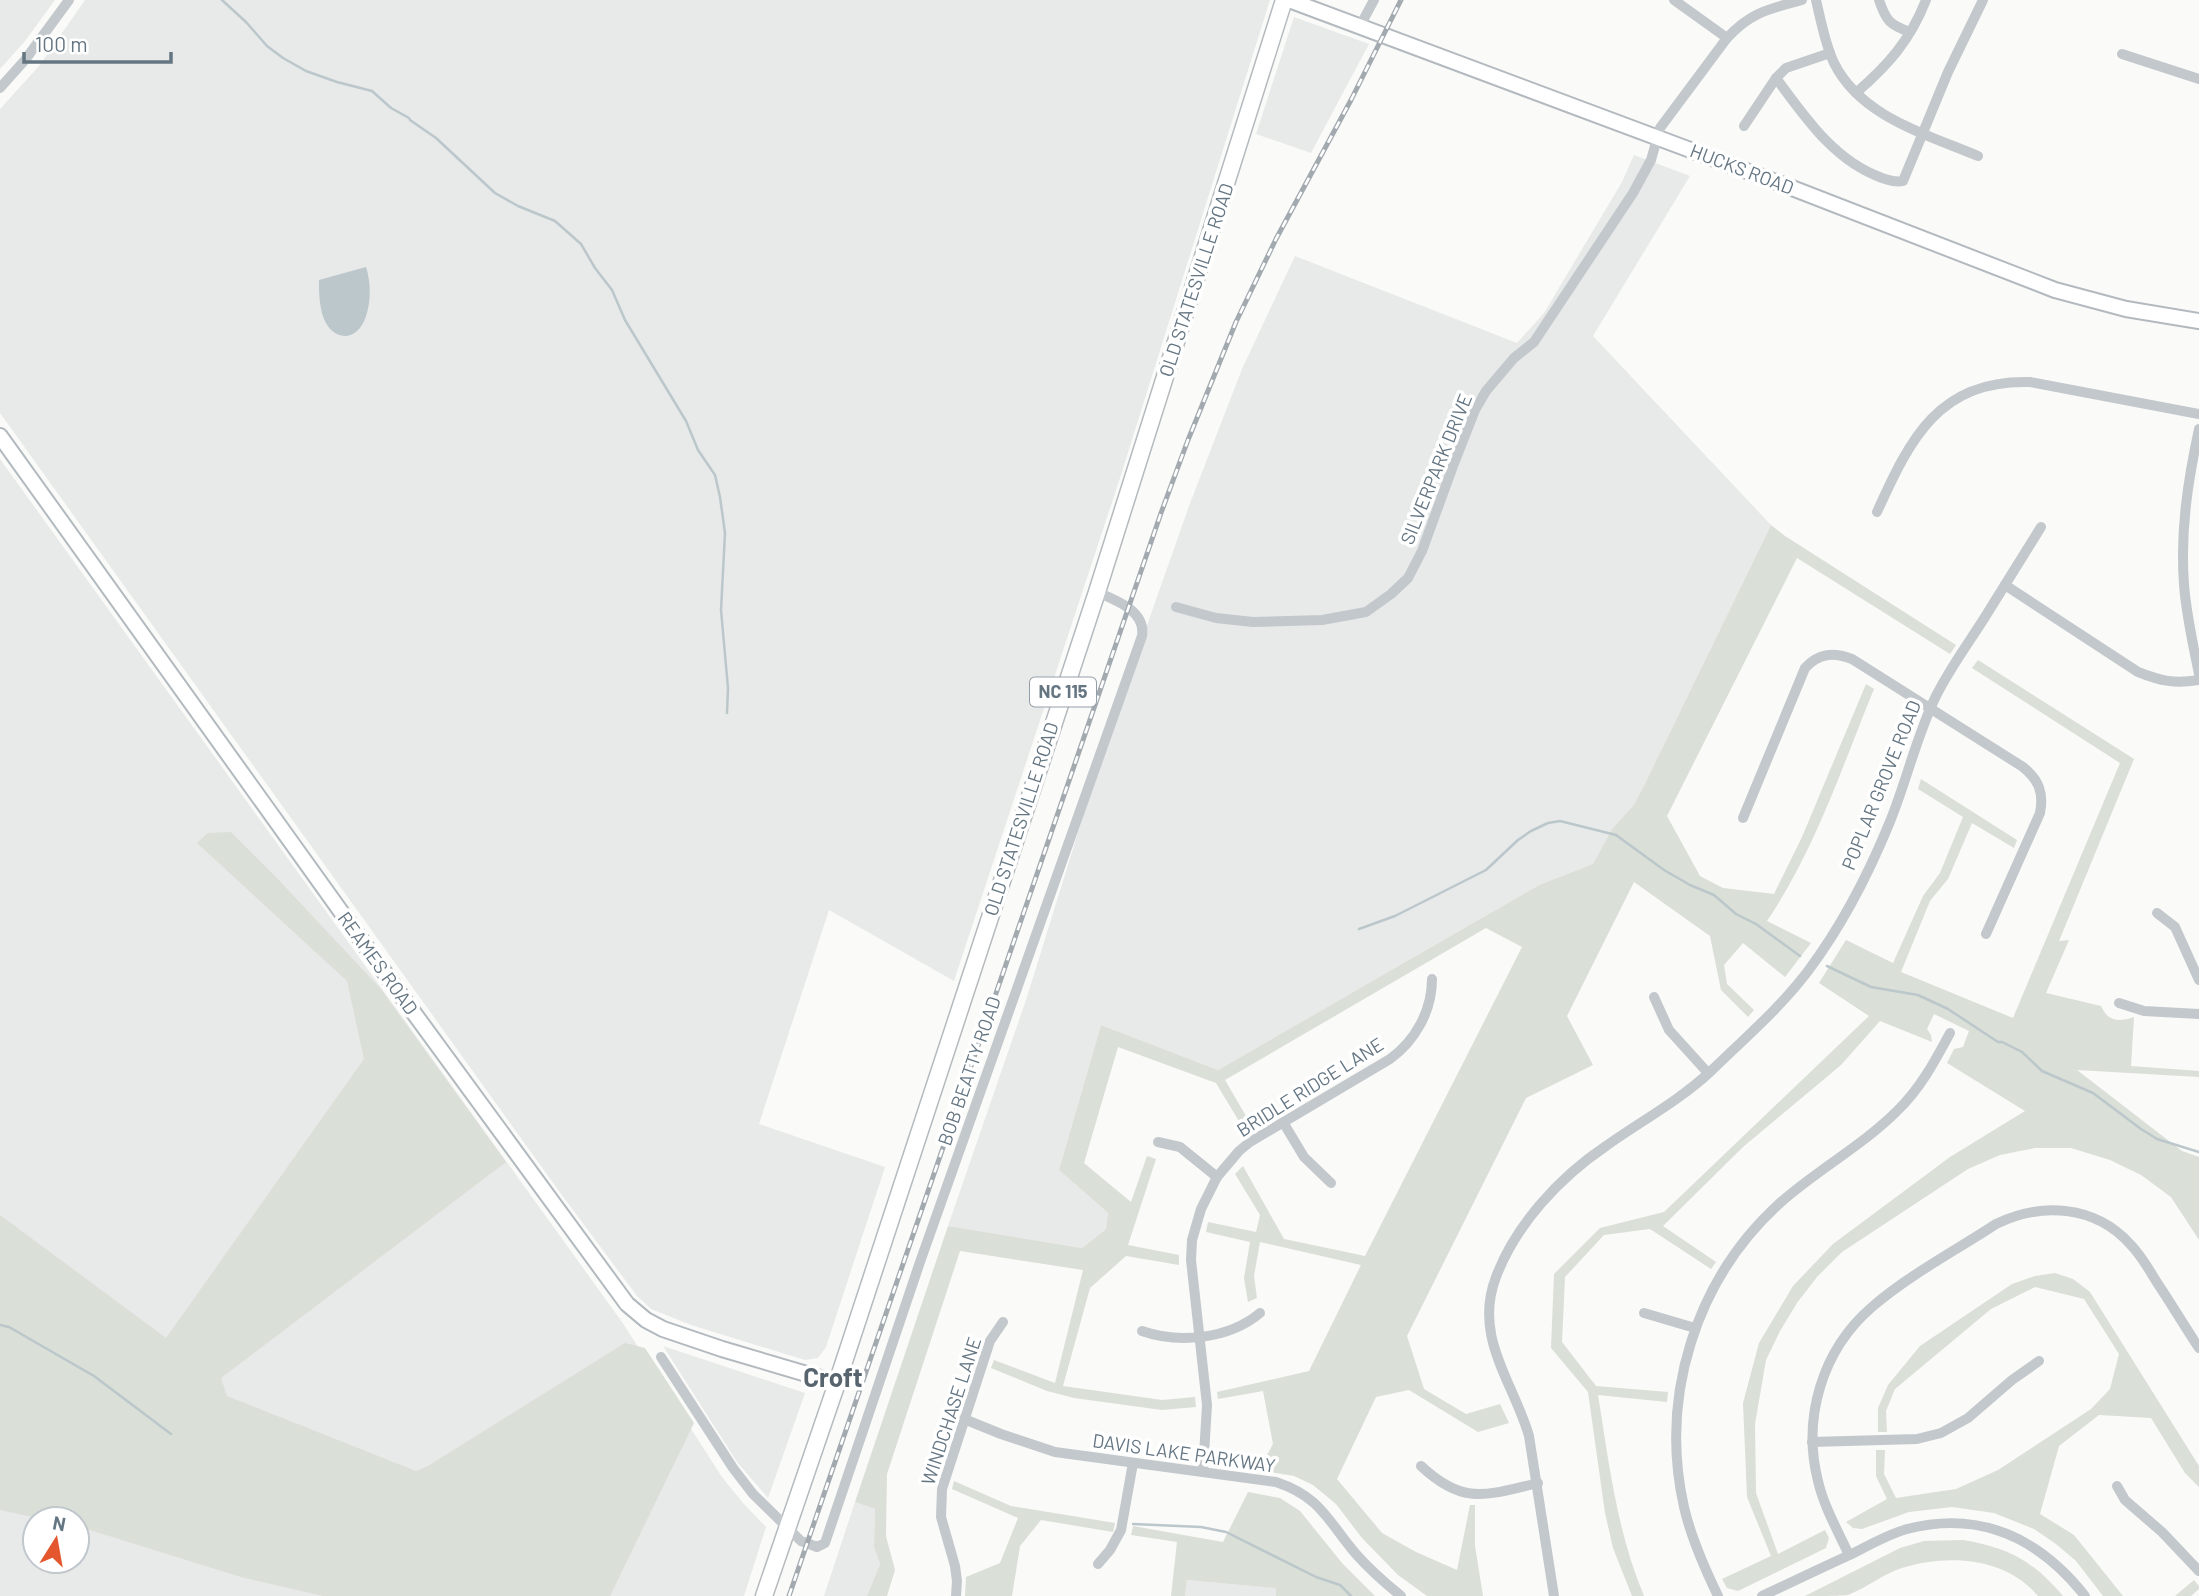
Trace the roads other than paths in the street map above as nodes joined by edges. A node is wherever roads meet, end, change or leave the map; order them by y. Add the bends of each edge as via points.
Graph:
1 (69, 0) edge
2 (1287, 0) edge
3 (1374, 0) edge
4 (1674, 0) edge
5 (1802, 0) edge
6 (1816, 0) edge
7 (1879, 0) edge
8 (1926, 0) edge
9 (1983, 0) edge
10 (1360, 26) junction
11 (1910, 32) junction
12 (1727, 38) junction
13 (1830, 53) junction
14 (2122, 54) dead end
15 (1776, 78) junction
16 (2199, 79) edge
17 (0, 88) edge
18 (1856, 93) junction
19 (1744, 126) dead end
20 (1922, 133) junction
21 (1656, 137) junction
22 (1978, 156) dead end
23 (2199, 321) edge
24 (2199, 414) edge
25 (2199, 429) edge
26 (0, 436) edge
27 (1877, 512) dead end
28 (2041, 527) dead end
29 (2005, 585) junction
30 (1097, 592) junction
31 (1177, 607) dead end
32 (2199, 674) edge
33 (2199, 680) edge
34 (1930, 710) junction
35 (1743, 818) dead end
36 (2157, 913) dead end
37 (1986, 934) dead end
38 (1432, 979) dead end
39 (2199, 980) edge
40 (1654, 997) dead end
41 (2119, 1003) dead end
42 (2199, 1014) edge
43 (1950, 1033) dead end
44 (1708, 1073) junction
45 (1283, 1122) junction
46 (1158, 1142) dead end
47 (1217, 1177) junction
48 (1331, 1183) dead end
49 (1260, 1312) dead end
50 (1644, 1312) dead end
51 (1003, 1322) dead end
52 (1695, 1328) junction
53 (1142, 1331) dead end
54 (1199, 1336) junction
55 (2199, 1348) edge
56 (661, 1357) dead end
57 (2039, 1362) dead end
58 (837, 1383) junction
59 (964, 1419) junction
60 (1812, 1442) junction
61 (1133, 1463) junction
62 (1421, 1466) dead end
63 (1203, 1471) junction
64 (1538, 1483) junction
65 (2118, 1486) dead end
66 (788, 1529) junction
67 (1849, 1555) junction
68 (1098, 1564) dead end
69 (2199, 1572) edge
70 (764, 1596) edge
71 (956, 1596) edge
72 (1401, 1596) edge
73 (1554, 1596) edge
74 (1718, 1596) edge
75 (1762, 1596) edge
76 (2085, 1596) edge

1 - 17 street
2 - 10 main road, HUCKS ROAD
2 - 30 main road, OLD STATESVILLE ROAD / NC 115
3 - 10 street
4 - 12 street
5 - 12 street, SILVERPARK DRIVE via 1748,18
6 - 13 street
7 - 11 street via 1892,26
8 - 11 street
9 - 20 street
10 - 21 main road, HUCKS ROAD
11 - 18 street via 1892,60
12 - 21 street, SILVERPARK DRIVE
13 - 15 street via 1786,68
13 - 18 street
14 - 16 street
15 - 19 street
15 - 20 street via 1823,137 1865,172 1903,181
18 - 20 street via 1883,114
20 - 22 street
21 - 23 main road, HUCKS ROAD via 2056,290 2126,309
21 - 31 street, SILVERPARK DRIVE via 1651,160 1633,193 1534,341 1486,391 1408,578 1366,612 1322,620 1253,622
24 - 27 street via 2030,382 1975,389 1939,411 1919,432
25 - 32 street via 2183,541 2186,608
26 - 58 main road, REAMES ROAD via 627,1304 663,1328
28 - 29 street, POPLAR GROVE ROAD
29 - 33 street via 2138,672 2158,680
29 - 34 street, POPLAR GROVE ROAD
30 - 58 main road, OLD STATESVILLE ROAD / NC 115
30 - 66 street, BOB BEATTY ROAD via 1138,615 1142,636 827,1540 817,1546 801,1541
34 - 35 street via 1852,659 1831,654 1813,659 1805,668
34 - 37 street via 2023,767 2042,793 2039,813
34 - 44 street, POPLAR GROVE ROAD via 1889,824 1833,935 1783,1000
36 - 39 street via 2175,928
38 - 45 street, BRIDLE RIDGE LANE via 1426,1010 1406,1047
40 - 44 street via 1669,1030
41 - 42 street via 2144,1011
43 - 52 street via 1920,1086 1896,1112 1753,1230 1722,1273
44 - 64 street, POPLAR GROVE ROAD via 1572,1173 1527,1221 1496,1277 1489,1304 1490,1337 1522,1412
45 - 47 street, BRIDLE RIDGE LANE via 1239,1151
45 - 48 street via 1304,1157
46 - 47 street via 1180,1147
47 - 54 street, BRIDLE RIDGE LANE via 1192,1240
49 - 54 street via 1240,1327
50 - 52 street
51 - 59 street, WINDCHASE LANE via 990,1341
52 - 74 street via 1681,1380 1676,1451 1684,1508
53 - 54 street via 1175,1338
54 - 63 street, BRIDLE RIDGE LANE via 1207,1405
55 - 60 street via 2141,1256 2117,1231 2073,1212 2028,1212 1996,1224 1896,1289 1860,1319 1825,1373
56 - 66 street via 733,1468
57 - 60 street via 1968,1418 1941,1433 1917,1439
58 - 66 main road, OLD STATESVILLE ROAD / NC 115
59 - 61 street, DAVIS LAKE PARKWAY via 1055,1452
59 - 71 street, WINDCHASE LANE via 941,1504
60 - 67 street via 1826,1506
61 - 63 street, DAVIS LAKE PARKWAY
61 - 68 street via 1121,1530
62 - 64 street via 1446,1487 1469,1494
63 - 72 street, DAVIS LAKE PARKWAY via 1276,1482 1304,1493 1358,1556
64 - 73 street, POPLAR GROVE ROAD
65 - 69 street via 2125,1500
66 - 70 main road, OLD STATESVILLE ROAD / NC 115
67 - 75 street
67 - 76 street via 1893,1534 1927,1525 1983,1526 2035,1547 2062,1568

